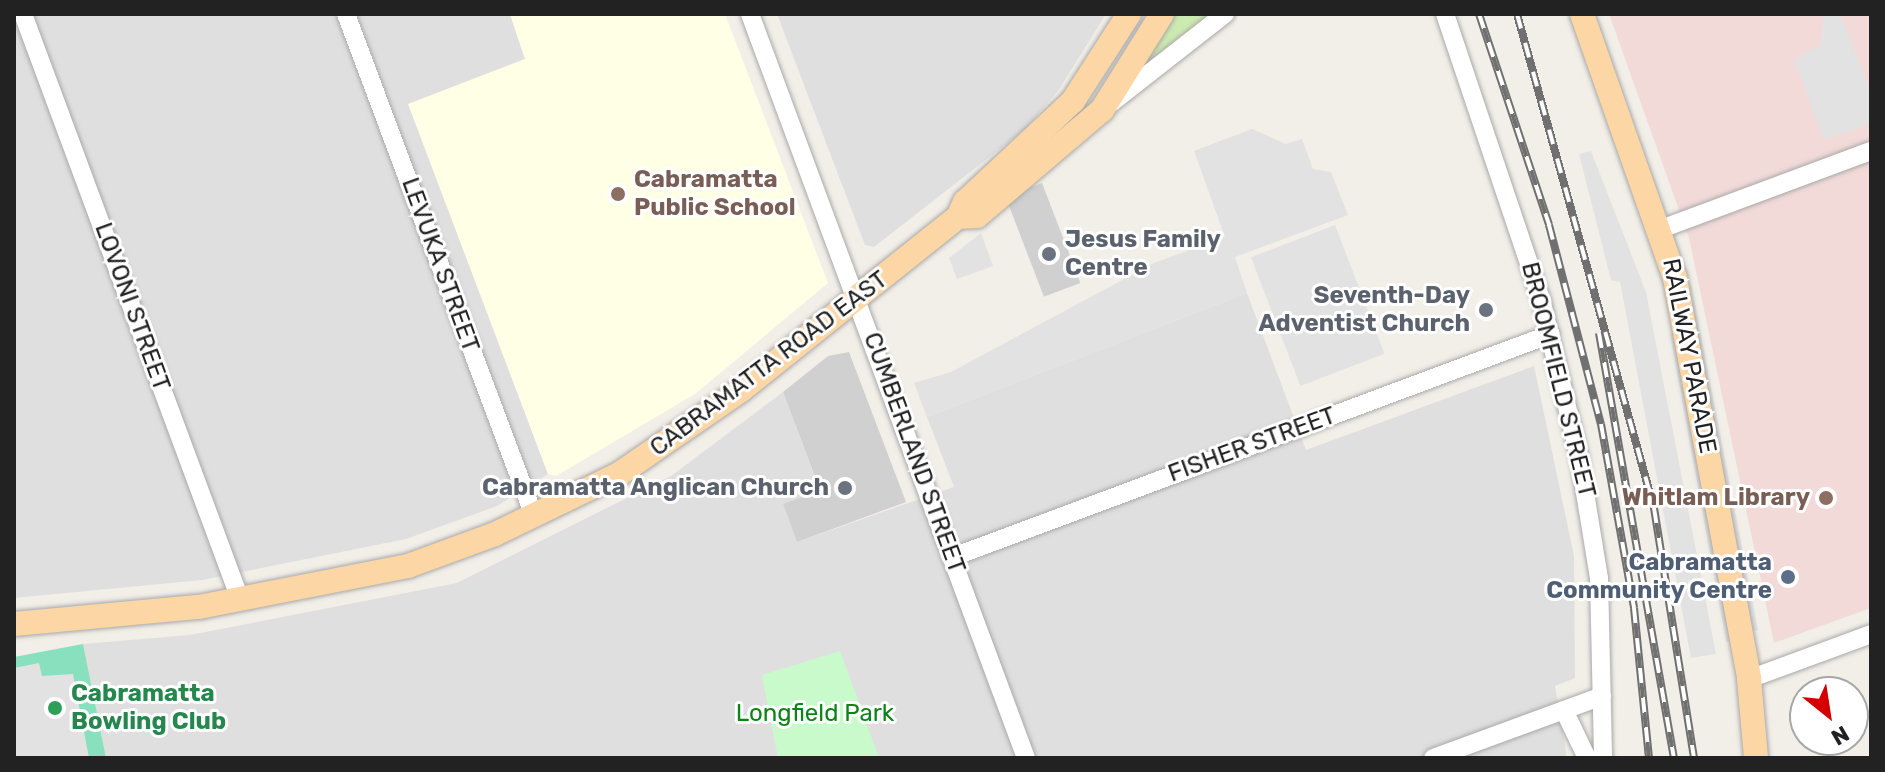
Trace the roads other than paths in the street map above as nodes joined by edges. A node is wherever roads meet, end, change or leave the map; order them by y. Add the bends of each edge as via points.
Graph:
1 (23, 14) edge
2 (346, 14) edge
3 (750, 14) edge
4 (1129, 14) edge
5 (1162, 14) edge
6 (1225, 14) edge
7 (1445, 14) edge
8 (1582, 14) edge
9 (1102, 110) junction
10 (1871, 151) edge
11 (958, 217) junction
12 (1661, 229) junction
13 (857, 300) junction
14 (1551, 334) junction
15 (534, 516) junction
16 (953, 557) junction
17 (240, 599) junction
18 (14, 624) edge
19 (1871, 634) edge
20 (1749, 679) junction
21 (1602, 696) junction
22 (1564, 710) junction
23 (1026, 758) edge
24 (1433, 758) edge
25 (1587, 758) edge
26 (1603, 758) edge
27 (1756, 758) edge

1 - 17 street, LOVONI STREET
2 - 15 street, LEVUKA STREET
3 - 13 street, CUMBERLAND STREET
4 - 11 main road, CABRAMATTA ROAD EAST via 1063,113 965,202
5 - 9 main road, CABRAMATTA ROAD EAST
6 - 9 street, CABRAMATTA ROAD EAST
7 - 14 street, BROOMFIELD STREET
8 - 12 main road, RAILWAY PARADE
9 - 11 main road, CABRAMATTA ROAD EAST via 977,216
10 - 12 street
11 - 13 main road, CABRAMATTA ROAD EAST
12 - 20 main road, RAILWAY PARADE
13 - 15 main road, CABRAMATTA ROAD EAST via 676,440
13 - 16 street, CUMBERLAND STREET
14 - 16 street, FISHER STREET
14 - 21 street, BROOMFIELD STREET via 1596,551
15 - 17 main road, CABRAMATTA ROAD EAST via 408,566
16 - 23 street, CUMBERLAND STREET
17 - 18 main road, CABRAMATTA ROAD EAST
19 - 20 street
20 - 27 main road, RAILWAY PARADE
21 - 22 street
21 - 26 street, BROOMFIELD STREET
22 - 24 street
22 - 25 street

